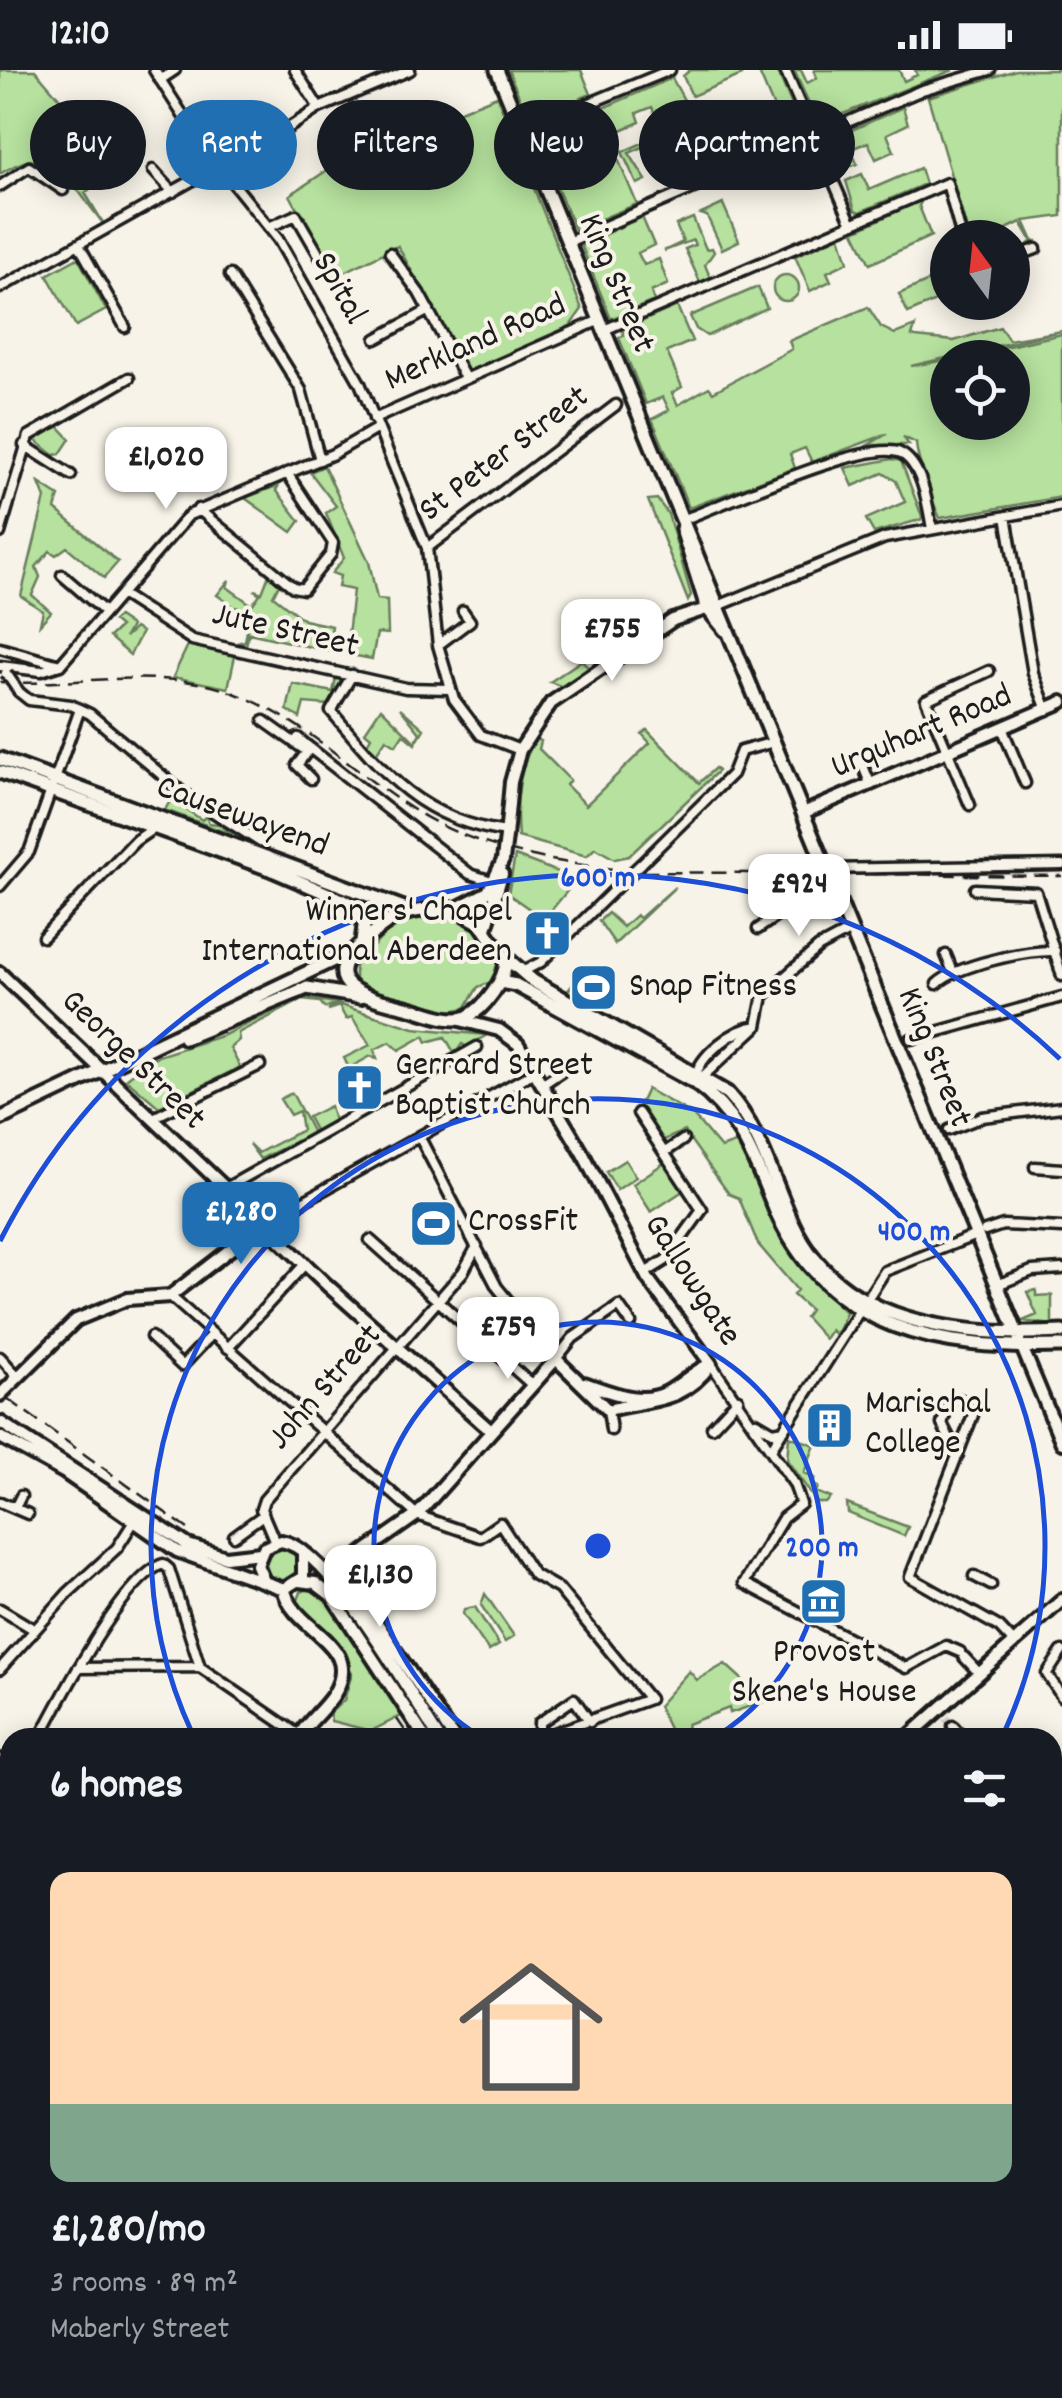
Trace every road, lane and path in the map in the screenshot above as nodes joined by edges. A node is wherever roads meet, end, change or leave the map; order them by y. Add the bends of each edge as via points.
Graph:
1 (154, 70) edge
2 (176, 70) edge
3 (296, 70) edge
4 (410, 70) edge
5 (496, 70) edge
6 (670, 70) edge
7 (784, 70) edge
8 (990, 70) edge
9 (398, 72) edge
10 (652, 73) edge
11 (160, 80) junction
12 (174, 100) edge
13 (337, 100) edge
14 (509, 100) edge
15 (591, 100) edge
16 (797, 100) edge
17 (317, 105) edge
18 (855, 119) edge
19 (30, 167) edge
20 (153, 170) dead end
21 (0, 186) edge
22 (177, 190) edge
23 (240, 190) edge
24 (546, 190) edge
25 (688, 190) edge
26 (837, 190) edge
27 (173, 192) junction
28 (957, 220) edge
29 (852, 224) junction
30 (269, 227) junction
31 (568, 242) junction
32 (79, 245) junction
33 (1036, 248) dead end
34 (1030, 250) edge
35 (390, 252) dead end
36 (322, 260) dead end
37 (230, 275) dead end
38 (0, 288) edge
39 (428, 310) junction
40 (602, 325) junction
41 (125, 327) dead end
42 (376, 340) dead end
43 (128, 378) dead end
44 (465, 378) junction
45 (616, 405) dead end
46 (375, 424) junction
47 (24, 445) junction
48 (320, 460) junction
49 (287, 473) junction
50 (71, 475) dead end
51 (5, 496) edge
52 (1062, 506) edge
53 (198, 510) junction
54 (1006, 516) junction
55 (682, 520) junction
56 (932, 528) junction
57 (0, 533) edge
58 (427, 548) junction
59 (62, 575) dead end
60 (121, 594) junction
61 (712, 607) junction
62 (463, 611) dead end
63 (105, 612) junction
64 (438, 645) junction
65 (0, 648) edge
66 (60, 664) junction
67 (3, 668) edge
68 (988, 671) dead end
69 (352, 675) junction
70 (449, 689) junction
71 (1062, 702) edge
72 (1047, 710) junction
73 (79, 712) junction
74 (264, 721) dead end
75 (1003, 730) junction
76 (298, 738) dead end
77 (774, 742) junction
78 (310, 748) junction
79 (520, 750) junction
80 (948, 754) junction
81 (0, 760) edge
82 (860, 760) dead end
83 (0, 772) edge
84 (312, 779) dead end
85 (1025, 784) dead end
86 (54, 785) junction
87 (871, 785) junction
88 (970, 804) dead end
89 (803, 813) junction
90 (132, 819) junction
91 (410, 827) junction
92 (155, 828) junction
93 (507, 834) junction
94 (401, 838) dead end
95 (136, 840) junction
96 (260, 842) dead end
97 (1062, 865) edge
98 (826, 869) junction
99 (499, 883) junction
100 (0, 886) edge
101 (833, 887) junction
102 (975, 889) dead end
103 (456, 909) junction
104 (409, 910) junction
105 (758, 928) dead end
106 (486, 929) junction
107 (851, 930) junction
108 (43, 937) dead end
109 (362, 942) junction
110 (351, 951) junction
111 (1055, 952) junction
112 (946, 955) dead end
113 (504, 956) junction
114 (522, 972) junction
115 (952, 972) junction
116 (0, 973) edge
117 (1062, 976) edge
118 (500, 982) junction
119 (937, 984) dead end
120 (1062, 996) edge
121 (368, 999) junction
122 (481, 1004) junction
123 (454, 1019) junction
124 (492, 1027) junction
125 (912, 1040) dead end
126 (156, 1046) junction
127 (477, 1047) dead end
128 (260, 1066) dead end
129 (102, 1070) junction
130 (536, 1071) junction
131 (561, 1072) dead end
132 (699, 1077) junction
133 (543, 1084) junction
134 (1062, 1107) edge
135 (638, 1114) dead end
136 (153, 1118) junction
137 (0, 1119) edge
138 (949, 1130) dead end
139 (419, 1136) junction
140 (683, 1140) dead end
141 (664, 1152) junction
142 (1035, 1167) dead end
143 (1062, 1169) edge
144 (226, 1188) junction
145 (263, 1224) junction
146 (1062, 1228) edge
147 (981, 1233) junction
148 (370, 1240) dead end
149 (478, 1246) junction
150 (305, 1264) junction
151 (1062, 1269) edge
152 (464, 1272) junction
153 (490, 1273) junction
154 (645, 1273) junction
155 (997, 1284) junction
156 (170, 1296) junction
157 (438, 1301) junction
158 (859, 1305) junction
159 (927, 1321) junction
160 (631, 1323) dead end
161 (1062, 1332) edge
162 (1017, 1333) junction
163 (212, 1334) junction
164 (151, 1337) dead end
165 (1062, 1345) edge
166 (1022, 1347) junction
167 (228, 1348) junction
168 (398, 1348) junction
169 (0, 1357) edge
170 (556, 1359) junction
171 (710, 1364) junction
172 (18, 1377) junction
173 (579, 1381) junction
174 (532, 1385) junction
175 (611, 1393) junction
176 (0, 1396) edge
177 (738, 1399) junction
178 (598, 1401) junction
179 (610, 1409) junction
180 (752, 1420) junction
181 (0, 1422) edge
182 (712, 1426) dead end
183 (610, 1430) dead end
184 (784, 1430) junction
185 (491, 1432) junction
186 (322, 1433) junction
187 (0, 1436) edge
188 (1062, 1444) edge
189 (771, 1449) junction
190 (958, 1455) junction
191 (20, 1496) dead end
192 (0, 1502) edge
193 (10, 1506) junction
194 (28, 1514) dead end
195 (263, 1515) junction
196 (417, 1515) junction
197 (135, 1518) junction
198 (234, 1536) dead end
199 (275, 1542) junction
200 (260, 1553) junction
201 (303, 1554) junction
202 (974, 1576) dead end
203 (299, 1581) junction
204 (264, 1582) junction
205 (991, 1586) dead end
206 (284, 1589) junction
207 (1059, 1608) edge
208 (0, 1609) edge
209 (34, 1630) junction
210 (1014, 1643) junction
211 (1062, 1650) edge
212 (78, 1668) junction
213 (200, 1668) junction
214 (0, 1669) edge
215 (979, 1674) junction
216 (1062, 1697) edge
217 (590, 1722) junction
218 (45, 1728) edge
219 (286, 1728) edge
220 (305, 1728) edge
221 (419, 1728) edge
222 (432, 1728) edge
223 (447, 1728) edge
224 (539, 1728) edge
225 (571, 1728) edge
226 (922, 1728) edge

1 - 11 street, Spital
2 - 11 street
3 - 17 street
4 - 9 street
5 - 14 main road, King Street
6 - 10 street
7 - 16 street
8 - 18 street
9 - 13 street
10 - 15 street
11 - 12 street, Spital
19 - 21 street
20 - 27 street
22 - 27 street
23 - 30 street, Spital
24 - 31 main road, King Street
25 - 31 street
26 - 29 street
27 - 32 street
28 - 29 street, Merkland Road via 947,183
29 - 40 street, Merkland Road
30 - 36 street via 296,216
30 - 46 street, Spital via 355,374
31 - 40 main road, King Street
32 - 38 street
32 - 41 street
33 - 34 street
35 - 39 street
37 - 48 street via 301,390
39 - 42 street
39 - 44 street
40 - 44 street, Merkland Road
40 - 55 main road, King Street
43 - 47 street via 39,427
44 - 46 street, Merkland Road
45 - 58 street, St Peter Street
46 - 48 street, Merkland Road
46 - 58 street, Spital
47 - 50 street
47 - 51 street
48 - 49 street, Merkland Road
49 - 53 street, Merkland Road
49 - 53 street via 333,543 303,589
51 - 57 street
52 - 54 street
53 - 60 street
54 - 56 street
54 - 72 street via 1033,673
55 - 56 street via 856,454 888,450 907,458 926,492
55 - 61 main road, King Street via 683,542
56 - 61 street via 870,543
58 - 64 street, Spital
59 - 63 street
60 - 63 street
60 - 69 street, Jute Street via 189,638
61 - 77 main road, King Street
61 - 79 street via 673,620 582,679 552,703
62 - 64 street via 470,620
63 - 66 street
64 - 70 street, Spital
65 - 66 street
66 - 67 street via 40,671
67 - 73 street, bridge via 29,700
68 - 80 street via 926,698
69 - 70 street, Jute Street via 406,688
69 - 93 street via 331,711 392,779 450,820
70 - 79 street via 474,728
71 - 72 street, Urquhart Road
72 - 75 street, Urquhart Road
73 - 86 street
73 - 96 street via 90,714 183,793
74 - 78 street
75 - 80 street, Urquhart Road
75 - 85 street
76 - 78 street
77 - 89 main road, King Street
77 - 114 street, bridge via 742,750 732,774 541,962
78 - 84 street via 297,765
78 - 91 street
79 - 93 street
80 - 87 street, Urquhart Road
80 - 88 street
81 - 86 main road
82 - 87 street
83 - 86 main road
86 - 90 main road, Causewayend
86 - 100 street via 27,856
86 - 104 main road, Causewayend
87 - 89 street, Urquhart Road
89 - 98 main road, King Street
90 - 92 main road, Causewayend
90 - 95 street
91 - 94 street
91 - 99 street via 470,874
92 - 95 street
92 - 109 main road, Causewayend via 357,906 366,924
93 - 99 street, bridge
95 - 108 street
97 - 98 street
98 - 101 main road, King Street, bridge
99 - 103 street
99 - 106 street
101 - 105 street
101 - 107 main road, King Street
102 - 111 street via 1036,892
103 - 104 main road
103 - 106 main road
104 - 109 main road
106 - 113 main road
107 - 132 street via 819,947 763,996 757,1026 741,1028
107 - 147 main road, King Street
109 - 110 main road
110 - 121 main road via 344,979
110 - 126 main road
111 - 115 street
111 - 117 street
112 - 115 street
113 - 114 main road
113 - 118 main road
114 - 132 main road
115 - 119 street
116 - 129 street, George Street
118 - 122 main road
118 - 132 main road
120 - 125 street
121 - 123 main road
121 - 126 main road via 306,988 232,1022
122 - 123 main road
122 - 124 street, Gallowgate
123 - 124 street
124 - 130 street, Gallowgate via 518,1044
126 - 129 main road
127 - 144 street
128 - 136 street
129 - 136 street, George Street
129 - 137 main road
130 - 133 street, Gallowgate
130 - 139 street
131 - 133 street
132 - 158 main road via 738,1122 805,1266 828,1290
133 - 154 street, Gallowgate
134 - 138 street via 982,1117
135 - 141 street
136 - 144 street, George Street
139 - 145 street
139 - 149 street
140 - 141 street
141 - 154 street via 702,1210 666,1260
142 - 143 street
144 - 145 street, George Street
145 - 150 street, George Street
145 - 156 street
146 - 147 street via 1000,1225
147 - 155 main road, King Street
147 - 158 street via 893,1265
148 - 157 street
149 - 152 street, John Street
149 - 153 street
150 - 167 street
150 - 168 street, George Street
151 - 155 street via 1032,1270
152 - 153 street
152 - 157 street, John Street
153 - 170 street
154 - 171 street, Gallowgate
155 - 162 main road, King Street
156 - 163 street
156 - 172 street via 127,1299 76,1320
157 - 168 street, John Street
157 - 174 street
158 - 159 main road
158 - 166 main road via 954,1341
158 - 184 street
159 - 162 main road
159 - 166 main road
160 - 170 street via 619,1306
161 - 162 main road
162 - 165 main road
162 - 166 main road, King Street
163 - 164 street via 182,1366
163 - 167 street
165 - 166 main road
166 - 188 street, King Street
167 - 186 street
168 - 185 street, George Street
168 - 186 street, John Street
169 - 172 street
170 - 173 street
170 - 174 street
171 - 175 street via 657,1396
171 - 177 street, Gallowgate
171 - 179 street via 666,1401
172 - 176 street
173 - 175 street
173 - 178 street
174 - 185 street
175 - 178 street
175 - 179 street via 616,1401
177 - 180 street, Gallowgate
177 - 182 street
178 - 179 street
179 - 183 street
180 - 184 street via 773,1432
180 - 189 street, Gallowgate
181 - 197 street via 71,1464
184 - 189 street
185 - 196 street
186 - 195 street, John Street via 264,1500
186 - 196 street
187 - 197 street
189 - 215 street, Gallowgate via 801,1504 783,1518 744,1584 906,1668 949,1646
190 - 190 street via 942,1424 958,1399 973,1415
190 - 210 street via 910,1577
191 - 193 street
192 - 193 street
193 - 194 street
195 - 198 street, John Street
195 - 199 street
196 - 217 street via 480,1536 500,1523 528,1568 559,1589 649,1699
196 - 223 street via 349,1562 347,1578
197 - 200 street via 205,1552
197 - 204 street via 188,1557
197 - 209 street via 117,1548
199 - 200 street
199 - 201 street via 291,1543
200 - 204 street
201 - 203 street
201 - 222 street via 340,1587
202 - 205 street
203 - 206 street
203 - 221 street via 332,1596
204 - 206 street
206 - 220 main road via 290,1610 340,1660 334,1695
207 - 210 street
208 - 209 street
209 - 214 street
210 - 215 street
211 - 216 street via 1048,1667
212 - 213 street
212 - 213 street via 140,1578 163,1564
212 - 218 street
213 - 219 street
215 - 226 street
217 - 224 street via 574,1699
217 - 225 street

